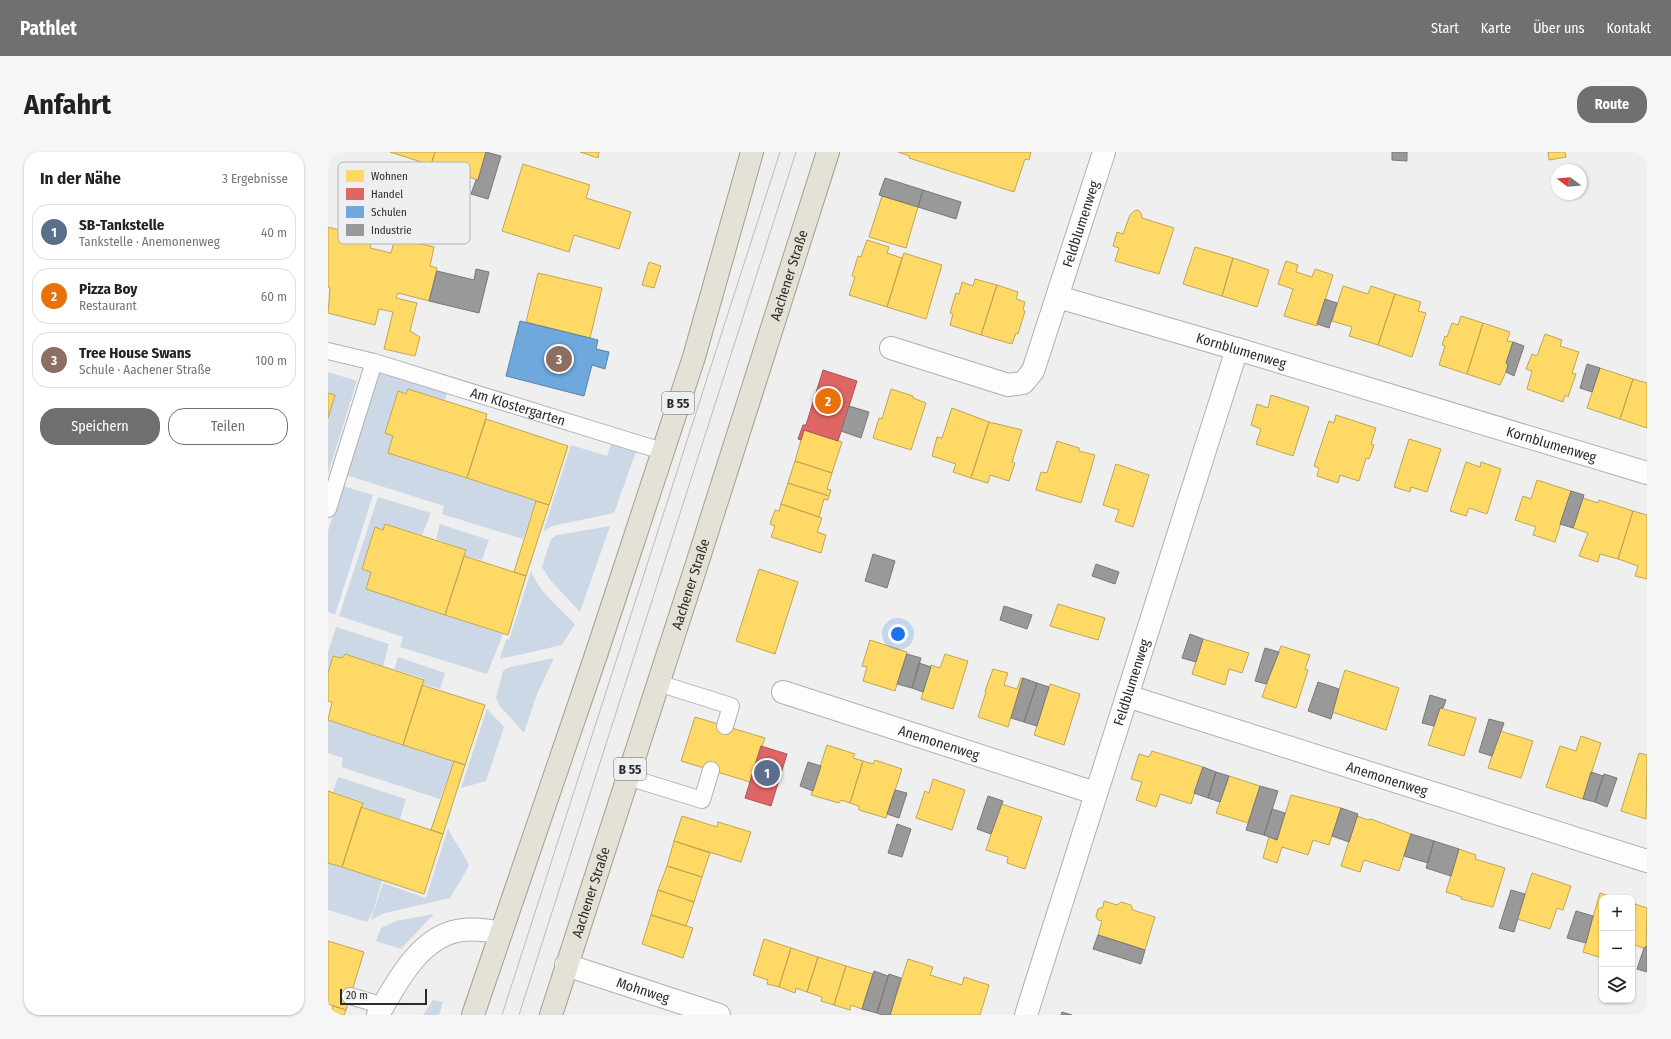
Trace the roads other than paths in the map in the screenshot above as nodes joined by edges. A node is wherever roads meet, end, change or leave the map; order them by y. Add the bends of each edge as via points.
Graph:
1 (752, 152) edge
2 (828, 152) edge
3 (1104, 152) edge
4 (1058, 297) junction
5 (891, 348) dead end
6 (1237, 348) junction
7 (328, 351) edge
8 (374, 362) junction
9 (662, 451) junction
10 (1647, 473) edge
11 (328, 510) edge
12 (658, 683) junction
13 (783, 692) dead end
14 (1127, 696) junction
15 (725, 726) dead end
16 (711, 770) dead end
17 (628, 776) junction
18 (1095, 793) junction
19 (1647, 861) edge
20 (500, 932) junction
21 (566, 966) junction
22 (350, 996) dead end
23 (381, 1010) edge
24 (473, 1015) edge
25 (551, 1015) edge
26 (719, 1015) edge
27 (1026, 1015) edge

1 - 9 main road, B 55 via 694,357
2 - 12 main road, Aachener Straße / B 55
3 - 4 street, Feldblumenweg
4 - 5 street via 1033,371 1023,383 1008,385
4 - 6 street, Kornblumenweg
6 - 10 street, Kornblumenweg
6 - 14 street, Feldblumenweg
7 - 8 lane, Am Klostergarten
8 - 9 lane, Am Klostergarten
8 - 11 lane
9 - 20 main road, B 55 via 597,652
12 - 15 lane via 731,706
12 - 17 main road, Aachener Straße / B 55
13 - 18 street, Anemonenweg
14 - 18 street, Feldblumenweg
14 - 19 street, Anemonenweg
16 - 17 lane via 702,800
17 - 21 main road, Aachener Straße / B 55
18 - 27 street, Feldblumenweg
20 - 23 street via 462,930 434,941 422,951 398,982
20 - 24 main road, B 55
21 - 25 main road, Aachener Straße / B 55
21 - 26 street, Mohnweg
22 - 23 lane

